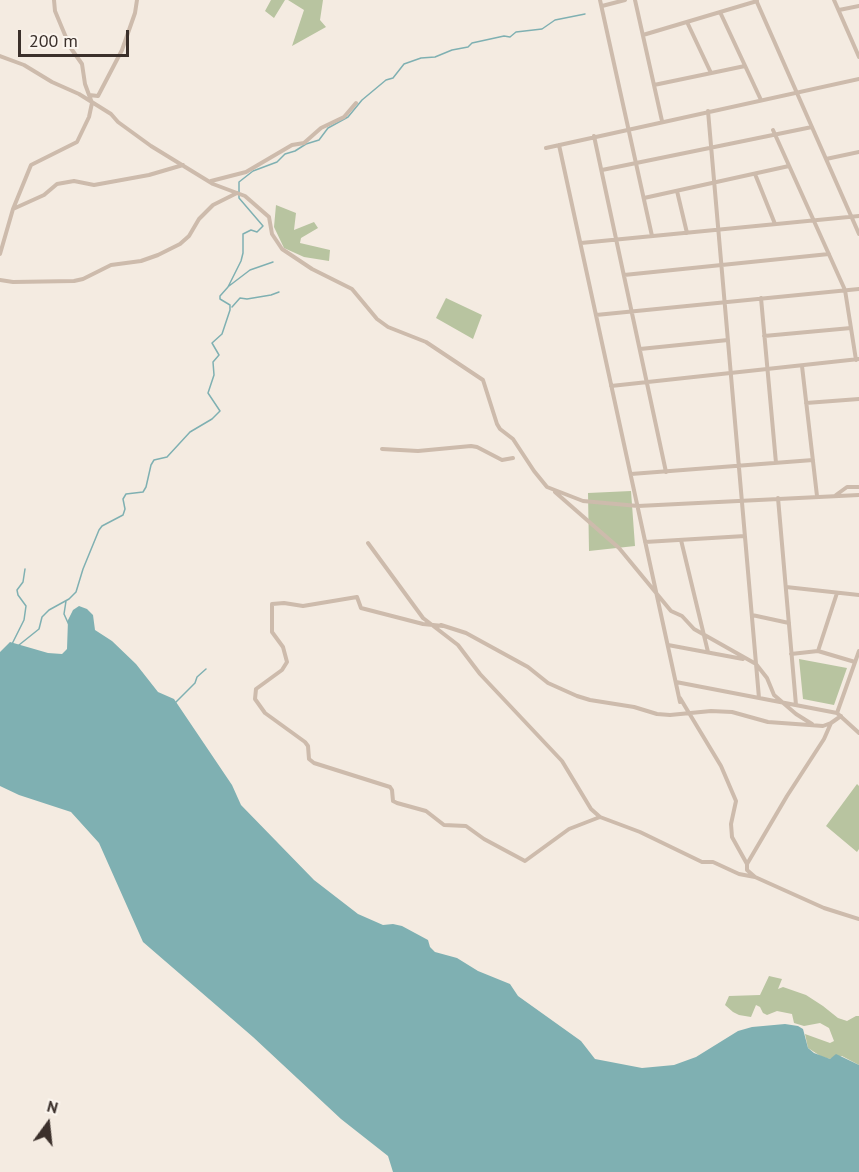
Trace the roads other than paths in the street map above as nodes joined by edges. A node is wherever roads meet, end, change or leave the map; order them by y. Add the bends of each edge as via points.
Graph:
1 (54, 0) edge
2 (137, 0) edge
3 (600, 0) edge
4 (625, 0) edge
5 (635, 0) edge
6 (834, 0) edge
7 (757, 1) edge
8 (602, 6) junction
9 (859, 6) edge
10 (839, 10) junction
11 (720, 12) junction
12 (687, 22) junction
13 (643, 34) junction
14 (0, 56) edge
15 (859, 57) edge
16 (745, 66) junction
17 (711, 73) junction
18 (859, 79) edge
19 (654, 85) junction
20 (796, 92) junction
21 (89, 95) junction
22 (761, 100) junction
23 (356, 103) dead end
24 (92, 104) junction
25 (708, 111) junction
26 (662, 121) junction
27 (812, 127) junction
28 (628, 129) junction
29 (774, 132) junction
30 (594, 136) junction
31 (559, 145) junction
32 (546, 148) dead end
33 (711, 148) junction
34 (859, 152) edge
35 (826, 159) junction
36 (636, 163) junction
37 (183, 165) junction
38 (789, 166) junction
39 (602, 170) junction
40 (755, 174) junction
41 (210, 182) junction
42 (715, 183) junction
43 (677, 190) junction
44 (238, 193) junction
45 (643, 198) junction
46 (13, 209) junction
47 (851, 216) junction
48 (859, 216) edge
49 (814, 220) junction
50 (776, 224) junction
51 (719, 230) junction
52 (687, 233) junction
53 (859, 234) edge
54 (652, 236) junction
55 (616, 240) junction
56 (580, 243) junction
57 (0, 254) edge
58 (829, 254) junction
59 (722, 265) junction
60 (624, 274) junction
61 (1, 282) edge
62 (859, 289) edge
63 (845, 290) junction
64 (761, 298) junction
65 (725, 302) junction
66 (632, 311) junction
67 (596, 315) junction
68 (851, 327) junction
69 (764, 336) junction
70 (728, 340) junction
71 (640, 349) junction
72 (858, 360) edge
73 (802, 366) junction
74 (767, 369) junction
75 (731, 373) junction
76 (647, 382) junction
77 (611, 386) junction
78 (859, 399) edge
79 (806, 404) junction
80 (382, 449) dead end
81 (513, 458) dead end
82 (813, 460) junction
83 (776, 463) junction
84 (739, 466) junction
85 (666, 472) junction
86 (631, 474) junction
87 (548, 486) junction
88 (859, 487) edge
89 (836, 495) junction
90 (859, 495) edge
91 (817, 496) junction
92 (778, 498) junction
93 (742, 500) junction
94 (638, 506) junction
95 (745, 536) junction
96 (681, 540) junction
97 (645, 542) junction
98 (368, 543) dead end
99 (786, 587) junction
100 (656, 593) junction
101 (837, 593) junction
102 (859, 595) edge
103 (752, 615) junction
104 (423, 618) junction
105 (789, 623) junction
106 (432, 625) junction
107 (443, 626) junction
108 (703, 633) junction
109 (668, 645) junction
110 (818, 651) junction
111 (859, 651) edge
112 (708, 652) junction
113 (791, 654) junction
114 (748, 660) junction
115 (855, 662) junction
116 (756, 663) junction
117 (853, 669) junction
118 (859, 675) edge
119 (676, 682) junction
120 (759, 698) junction
121 (782, 702) junction
122 (796, 705) junction
123 (690, 713) junction
124 (839, 715) junction
125 (831, 723) junction
126 (813, 725) junction
127 (859, 733) edge
128 (600, 817) junction
129 (747, 864) junction
130 (755, 877) junction
131 (859, 919) edge

1 - 21 street via 70,47 82,64
2 - 21 street via 122,50 101,91 97,96
3 - 8 street
4 - 8 street
5 - 13 street
6 - 10 street
7 - 11 street
7 - 20 street
8 - 28 street
9 - 10 street
10 - 15 street
11 - 12 street
11 - 16 street
12 - 13 street
12 - 17 street
13 - 19 street
14 - 24 street via 24,64
16 - 17 street
16 - 22 street
17 - 19 street
18 - 20 street
19 - 26 street
20 - 22 street
20 - 27 street
21 - 24 street
22 - 25 street
23 - 41 street via 344,117 321,128 304,143 292,145 246,172
24 - 37 street
24 - 46 street via 77,142 31,165
25 - 26 street
25 - 33 street
26 - 28 street
27 - 29 street
27 - 35 street
28 - 30 street
28 - 36 street
29 - 33 street
29 - 38 street
30 - 31 street
30 - 39 street
31 - 32 street
31 - 56 street
33 - 36 street
33 - 42 street
34 - 35 street
35 - 47 street
36 - 39 street
36 - 45 street
37 - 41 street
37 - 46 street via 94,185 69,181 57,184 44,195
38 - 40 street
38 - 49 street
39 - 55 street
40 - 42 street
40 - 50 street
41 - 44 street
42 - 43 street
42 - 51 street
43 - 45 street
43 - 52 street
44 - 61 street via 213,205 189,236 158,255 111,266 83,279
44 - 87 street via 268,218 282,249 352,288 388,327 426,342 483,380 500,429 513,439
45 - 54 street
46 - 57 street
47 - 48 street
47 - 49 street
47 - 53 street
49 - 50 street
49 - 58 street
50 - 51 street
51 - 52 street
51 - 59 street
52 - 54 street
54 - 55 street
55 - 56 street
55 - 60 street
56 - 67 street
58 - 59 street
58 - 63 street
59 - 60 street
59 - 65 street
60 - 66 street
62 - 63 street
63 - 64 street
63 - 68 street
64 - 65 street
64 - 69 street
65 - 66 street
65 - 70 street
66 - 67 street
66 - 71 street
67 - 77 street
68 - 69 street
68 - 72 street
69 - 74 street
70 - 71 street
70 - 75 street
71 - 76 street
72 - 73 street
73 - 74 street
73 - 79 street
74 - 75 street
74 - 83 street
75 - 76 street
75 - 84 street
76 - 77 street
76 - 85 street
77 - 86 street
78 - 79 street
79 - 82 street
80 - 81 street via 417,452 471,446 502,460
82 - 83 street
82 - 91 street
83 - 84 street
84 - 85 street
84 - 93 street
85 - 86 street
86 - 94 street
87 - 94 street via 583,501
87 - 100 street via 619,548
88 - 89 street
89 - 90 street
89 - 91 street
91 - 92 street
92 - 93 street
92 - 99 street
93 - 94 street
93 - 95 street
94 - 97 street
95 - 96 street
95 - 103 street
96 - 97 street
96 - 108 street
97 - 100 street
98 - 104 street
99 - 101 street
99 - 105 street
100 - 108 street via 671,611
100 - 109 street
101 - 102 street
101 - 110 street
103 - 105 street
103 - 116 street
104 - 106 street
104 - 107 street
105 - 113 street
106 - 107 street
106 - 128 street via 458,645 562,761
106 - 128 street via 361,608 357,597 303,606 272,604 272,632 283,647 287,662 256,689 255,699 265,713 305,742 309,759 314,763 390,787 393,801 426,811 444,825 466,826 525,861 569,829
107 - 123 street via 466,633 528,667 548,683 577,696 657,714
108 - 112 street
108 - 114 street
109 - 112 street
109 - 119 street
110 - 113 street
110 - 115 street
111 - 115 street
112 - 114 street
113 - 122 street
114 - 116 street
115 - 117 street
116 - 120 street
116 - 121 street
117 - 118 street
117 - 124 street
119 - 120 street
119 - 123 street via 679,700
120 - 121 street
121 - 122 street
121 - 126 street
122 - 124 street
123 - 126 street via 732,712 760,722
123 - 129 street via 736,801 732,837
124 - 125 street
124 - 127 street
125 - 126 street
125 - 129 street
128 - 130 street via 702,862
129 - 130 street via 747,870
130 - 131 street

